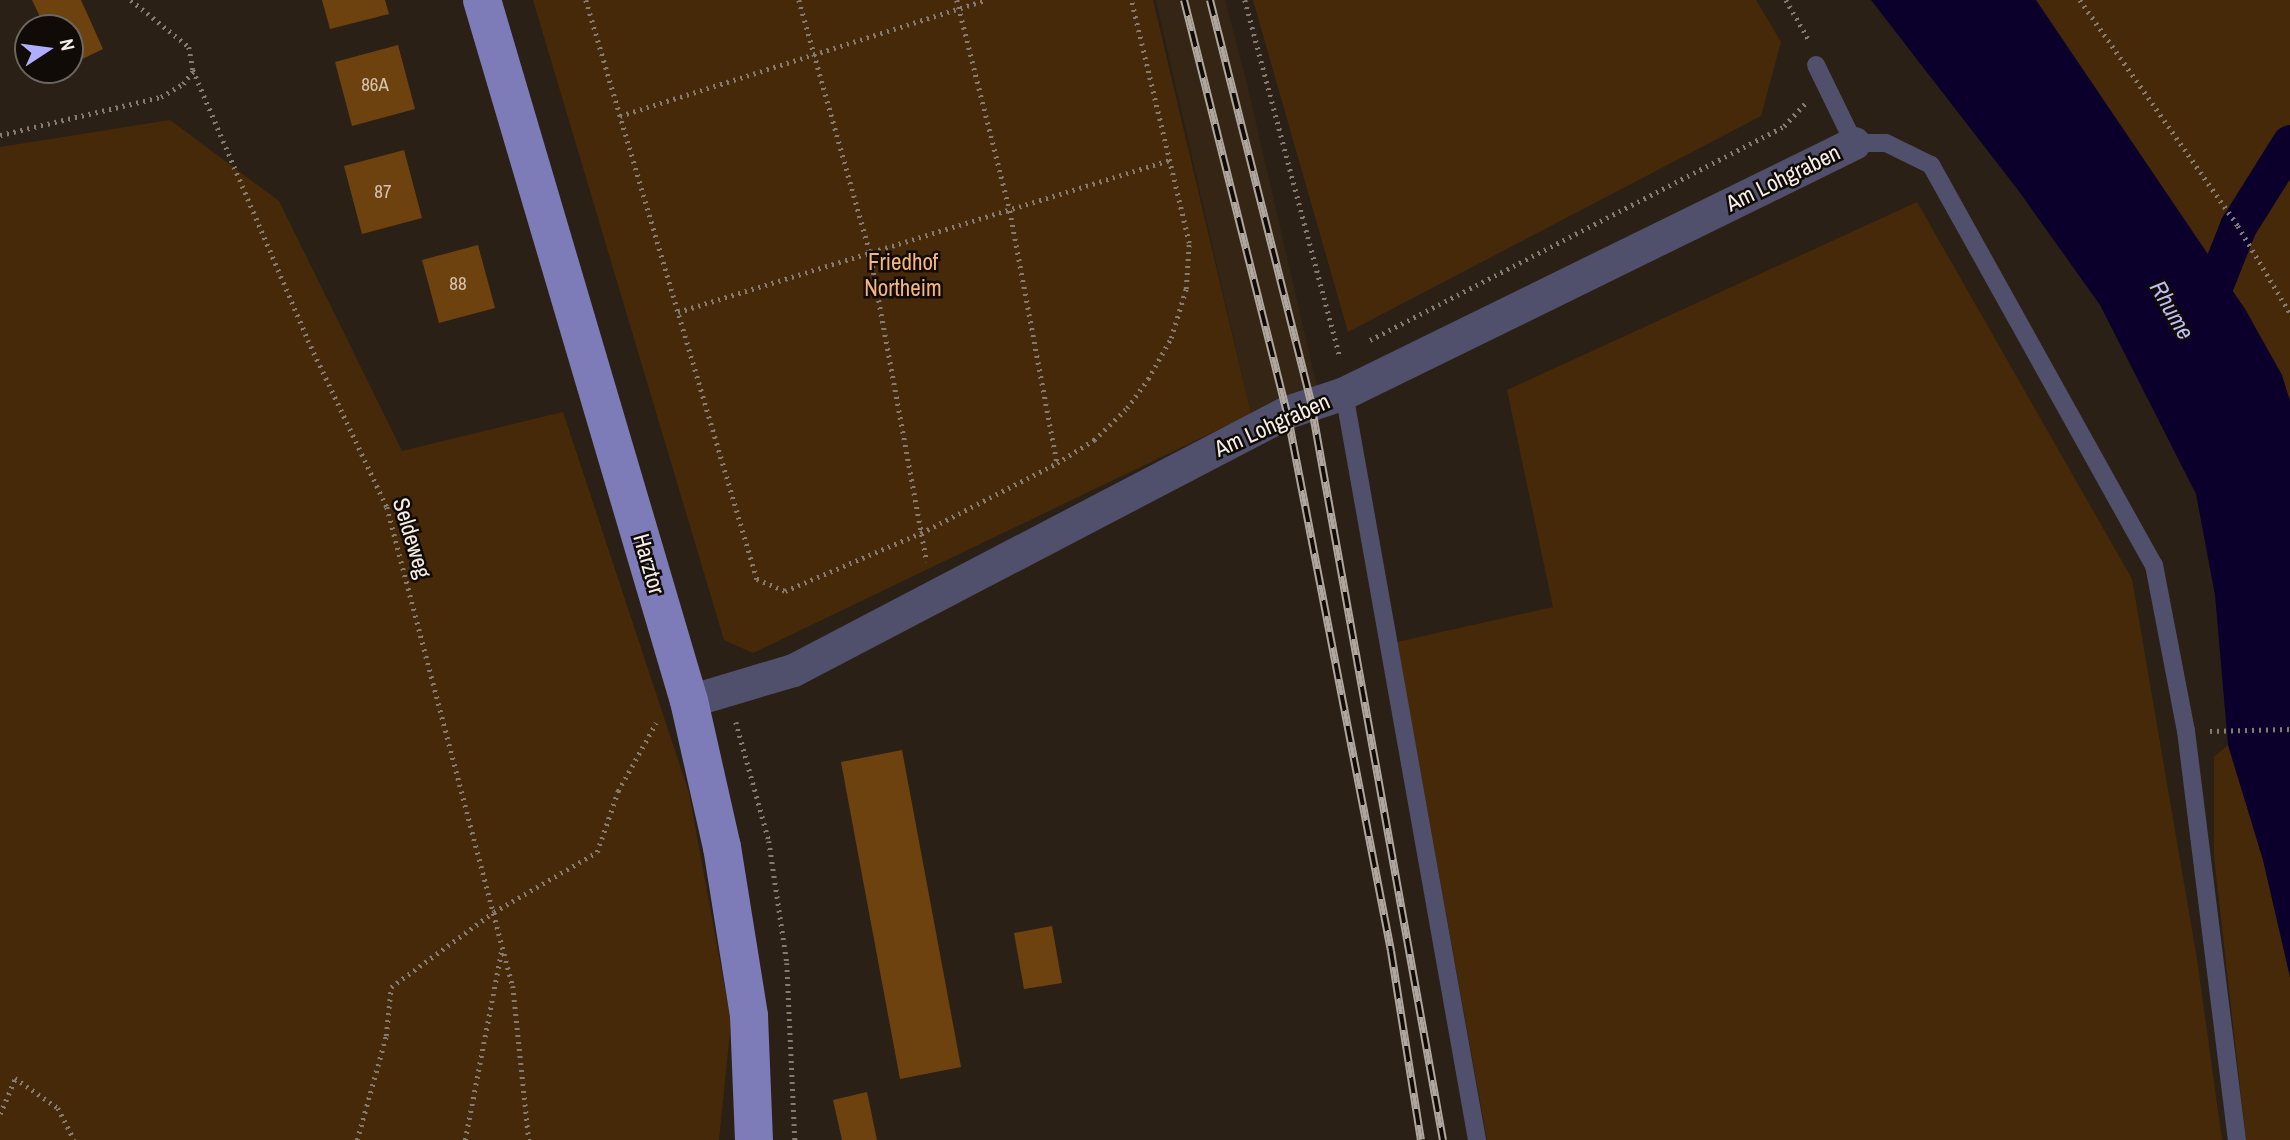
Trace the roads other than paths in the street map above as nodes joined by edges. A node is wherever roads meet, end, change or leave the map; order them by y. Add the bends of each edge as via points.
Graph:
1 (482, 0) edge
2 (1816, 65) road end
3 (1854, 143) junction
4 (1343, 377) junction
5 (690, 701) junction
6 (754, 1140) edge
7 (1477, 1140) edge
8 (2237, 1140) edge

1 - 5 main road, Harztor
2 - 3 lane
3 - 4 street, Am Lohgraben
3 - 8 lane via 1886,143 1931,165 2154,565 2186,731
4 - 5 street, Am Lohgraben via 1287,412 793,670
4 - 7 lane
5 - 6 main road, Harztor via 722,847 749,1016

